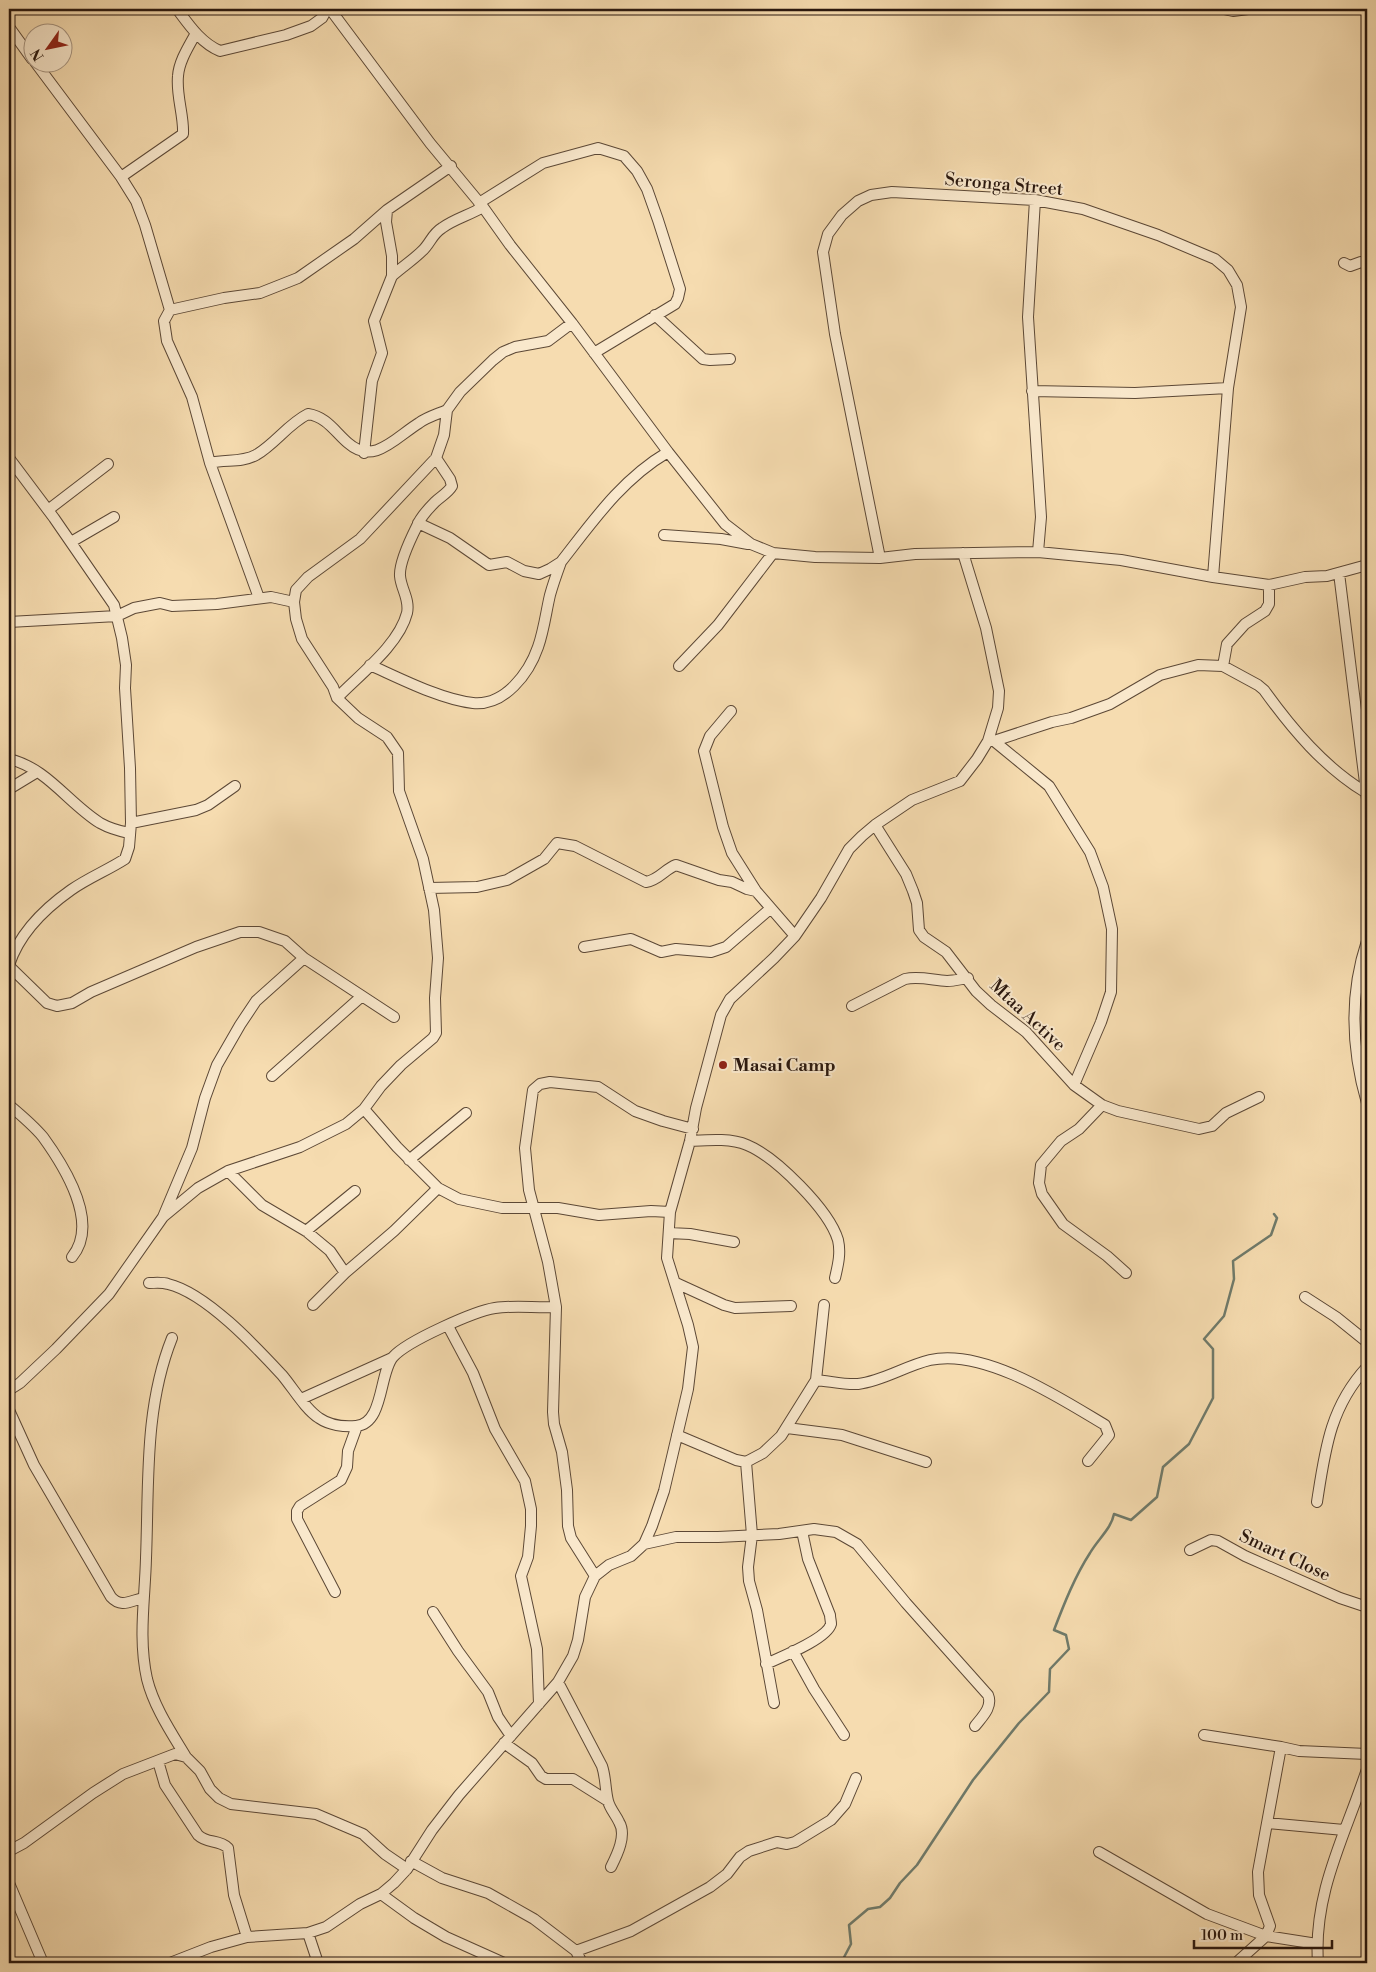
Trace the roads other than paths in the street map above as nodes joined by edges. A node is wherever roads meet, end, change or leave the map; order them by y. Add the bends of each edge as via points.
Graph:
1 (177, 9) edge
2 (328, 9) edge
3 (1224, 9) edge
4 (1248, 9) edge
5 (9, 27) edge
6 (196, 33) junction
7 (22, 45) edge
8 (42, 72) edge
9 (450, 166) junction
10 (121, 177) junction
11 (1035, 200) junction
12 (481, 205) junction
13 (387, 210) junction
14 (1367, 262) edge
15 (1344, 264) dead end
16 (392, 276) junction
17 (170, 310) junction
18 (655, 315) junction
19 (572, 323) junction
20 (594, 353) junction
21 (730, 359) dead end
22 (1228, 388) junction
23 (1032, 390) junction
24 (447, 410) junction
25 (364, 452) junction
26 (668, 452) junction
27 (9, 458) edge
28 (436, 458) junction
29 (210, 463) junction
30 (108, 464) dead end
31 (48, 510) junction
32 (114, 517) dead end
33 (418, 523) junction
34 (664, 535) dead end
35 (71, 542) junction
36 (751, 544) junction
37 (1038, 552) junction
38 (773, 553) junction
39 (963, 553) junction
40 (880, 558) junction
41 (561, 562) junction
42 (1367, 565) edge
43 (1339, 573) junction
44 (1213, 577) junction
45 (1269, 585) junction
46 (259, 598) junction
47 (294, 602) junction
48 (117, 616) junction
49 (9, 622) edge
50 (370, 664) junction
51 (679, 666) dead end
52 (1223, 666) junction
53 (337, 698) junction
54 (731, 711) dead end
55 (991, 741) junction
56 (9, 759) edge
57 (36, 772) junction
58 (235, 786) dead end
59 (9, 789) edge
60 (1366, 796) edge
61 (875, 825) junction
62 (130, 828) junction
63 (430, 888) junction
64 (756, 891) junction
65 (770, 908) junction
66 (795, 936) junction
67 (1367, 941) edge
68 (584, 947) dead end
69 (11, 950) edge
70 (304, 958) junction
71 (9, 966) edge
72 (968, 978) junction
73 (362, 996) junction
74 (852, 1006) dead end
75 (394, 1017) dead end
76 (272, 1076) dead end
77 (1074, 1084) junction
78 (1259, 1097) dead end
79 (1367, 1103) edge
80 (9, 1105) edge
81 (1102, 1105) junction
82 (364, 1109) junction
83 (466, 1113) dead end
84 (692, 1129) junction
85 (690, 1141) junction
86 (409, 1160) junction
87 (228, 1171) junction
88 (438, 1188) junction
89 (355, 1191) dead end
90 (534, 1209) junction
91 (670, 1212) junction
92 (162, 1218) junction
93 (306, 1231) junction
94 (669, 1233) junction
95 (734, 1242) dead end
96 (72, 1257) dead end
97 (345, 1273) junction
98 (1126, 1273) dead end
99 (835, 1278) dead end
100 (149, 1283) dead end
101 (676, 1283) junction
102 (1305, 1297) dead end
103 (313, 1305) dead end
104 (824, 1305) dead end
105 (791, 1306) dead end
106 (556, 1307) junction
107 (448, 1326) junction
108 (172, 1338) dead end
109 (1367, 1342) edge
110 (392, 1358) junction
111 (1367, 1366) edge
112 (816, 1380) junction
113 (9, 1390) edge
114 (301, 1399) junction
115 (9, 1410) edge
116 (357, 1426) junction
117 (787, 1428) junction
118 (677, 1435) junction
119 (1088, 1461) dead end
120 (746, 1462) junction
121 (926, 1462) dead end
122 (1317, 1502) dead end
123 (802, 1531) junction
124 (752, 1536) junction
125 (644, 1544) junction
126 (1190, 1550) dead end
127 (595, 1576) junction
128 (335, 1592) dead end
129 (143, 1598) junction
130 (1367, 1607) edge
131 (433, 1612) dead end
132 (793, 1651) junction
133 (766, 1664) junction
134 (558, 1682) junction
135 (774, 1703) dead end
136 (539, 1704) junction
137 (975, 1726) dead end
138 (844, 1735) dead end
139 (1204, 1735) dead end
140 (507, 1740) junction
141 (1281, 1747) junction
142 (1367, 1754) edge
143 (186, 1757) junction
144 (158, 1761) junction
145 (1367, 1769) edge
146 (856, 1778) dead end
147 (608, 1801) junction
148 (1268, 1823) junction
149 (1344, 1830) junction
150 (9, 1851) edge
151 (1099, 1852) dead end
152 (409, 1865) junction
153 (611, 1867) dead end
154 (9, 1883) edge
155 (381, 1894) junction
156 (308, 1933) junction
157 (1266, 1936) junction
158 (246, 1937) junction
159 (1317, 1944) junction
160 (576, 1951) junction
161 (43, 1963) edge
162 (170, 1963) edge
163 (318, 1963) edge
164 (504, 1963) edge
165 (582, 1963) edge
166 (1236, 1963) edge
167 (1318, 1963) edge

1 - 6 street
2 - 6 street via 311,26 226,50 211,47
2 - 9 street
3 - 4 street
5 - 7 street
6 - 10 street via 180,64 178,76 183,134
8 - 10 street
9 - 12 street
9 - 13 street
10 - 17 street via 145,225
11 - 22 street, Seronga Street via 1083,209 1158,235 1215,259 1228,270 1237,285 1241,307
11 - 23 street via 1028,318
11 - 40 street, Seronga Street via 892,192 872,194 858,201 828,234 823,252 835,334
12 - 16 street via 444,226 431,237 423,251
12 - 18 street via 543,163 598,148 624,156 647,189 680,289 675,304
12 - 19 street
13 - 16 street
13 - 17 street via 354,239 298,278 260,293
14 - 15 street via 1350,266
16 - 25 street via 374,321 382,353 372,381
17 - 29 street via 164,321 167,342 192,397
18 - 20 street
18 - 21 street via 703,358
19 - 20 street
19 - 24 street via 548,341 503,352 460,392
20 - 26 street
22 - 23 street via 1135,393
22 - 44 street, Seronga Street
23 - 37 street via 1041,517
24 - 25 street via 420,421 391,443 373,452
24 - 28 street via 444,435
25 - 29 street via 348,443 325,420 308,414 256,455 242,461
26 - 36 street via 724,524
26 - 41 street via 649,463 618,490
27 - 31 street
28 - 33 street via 452,486
28 - 47 street via 360,538 308,577 296,590
29 - 46 street
30 - 31 street
31 - 35 street
32 - 35 street
33 - 41 street via 450,538 489,565 507,562 539,574
33 - 50 street via 400,567 408,601 407,613 392,642
34 - 36 street
35 - 48 street via 105,589
36 - 38 street
37 - 39 street
37 - 44 street via 1121,560
38 - 40 street
38 - 51 street via 718,626
39 - 40 street
39 - 55 street via 986,628 999,691
41 - 50 street via 530,666 502,695 475,704 456,700
42 - 43 street
43 - 45 street
43 - 60 street
44 - 45 street
45 - 52 street via 1269,604 1226,644
46 - 47 street
46 - 48 street via 218,604 172,606 160,603 134,608
47 - 53 street via 302,638
48 - 49 street
48 - 62 street via 126,665 124,688 130,768
50 - 53 street
52 - 55 street via 1198,665 1160,675 1110,704
52 - 60 street via 1264,690 1313,751
53 - 63 street via 358,718 387,737 398,753 399,790
54 - 64 street via 710,736 704,751 732,854
55 - 61 street via 960,781 912,800
55 - 77 street via 1049,786 1090,852 1103,887 1112,929 1110,992 1101,1022
56 - 57 street
57 - 59 street
57 - 62 street via 101,823 116,830
58 - 62 street via 196,810
61 - 66 street via 849,849
61 - 72 street, Mtaa Active via 914,891 919,930 946,952
62 - 69 street via 125,859 72,889
63 - 64 street via 477,887 507,880 544,859 557,843 575,846 646,882 653,881 676,865
63 - 82 street via 438,958 436,1033 381,1086
64 - 65 street
65 - 66 street
65 - 68 street via 726,947 711,952 676,949 661,952 631,939
66 - 84 street via 730,999 721,1015
67 - 79 street via 1358,970 1354,1007 1358,1067
69 - 71 street
70 - 71 street via 286,941 259,932 240,932 135,972 72,1004 57,1006 46,1003
70 - 73 street
70 - 92 street via 256,1001 217,1065 204,1098 192,1148
72 - 74 street via 948,981 912,977
72 - 77 street, Mtaa Active via 976,991 1032,1038
73 - 75 street
73 - 76 street
77 - 81 street, Mtaa Active
78 - 81 street, Mtaa Active via 1226,1113 1212,1126 1199,1129
80 - 96 street via 42,1137 79,1202 82,1230 78,1250
81 - 98 street via 1079,1129 1061,1141 1041,1165 1038,1183 1063,1224
82 - 86 street
82 - 87 street via 346,1124 300,1146
83 - 86 street
84 - 85 street
84 - 90 street via 635,1111 598,1087 550,1082 540,1084 533,1090 525,1148
85 - 91 street
85 - 99 street via 746,1144 766,1155 793,1180 825,1214 838,1240 840,1255
86 - 88 street
87 - 92 street via 198,1188
87 - 93 street via 262,1205
88 - 90 street via 468,1201 502,1208
88 - 97 street
89 - 93 street
90 - 91 street via 558,1208 599,1215
90 - 106 street
91 - 94 street
92 - 113 street via 109,1294 49,1356
93 - 97 street via 330,1251
94 - 95 street
94 - 101 street via 667,1258
97 - 103 street
100 - 114 street via 168,1284 190,1293 215,1310
101 - 105 street via 735,1308
101 - 118 street via 693,1347 688,1389
102 - 109 street
104 - 112 street
106 - 107 street via 496,1308 476,1312
106 - 127 street via 553,1412 566,1481 568,1526 571,1538
107 - 110 street via 414,1341
107 - 136 street via 473,1373 495,1429 525,1481 531,1526 528,1557 521,1576 536,1649
108 - 129 street via 158,1380 149,1445
110 - 114 street
110 - 116 street via 375,1412
111 - 122 street via 1342,1400 1332,1424
112 - 117 street
112 - 119 street via 856,1384 932,1360 964,1360 987,1365 1032,1384 1106,1425 1108,1435
114 - 116 street via 318,1418 329,1424
115 - 129 street via 34,1465 110,1597 121,1604
116 - 128 street via 341,1480 297,1511 297,1520
117 - 120 street via 763,1453
117 - 121 street via 842,1435
118 - 120 street
118 - 125 street via 664,1491
120 - 124 street
123 - 124 street
123 - 132 street via 808,1559 831,1624 826,1632
123 - 137 street via 836,1532 858,1544 988,1695 989,1706
124 - 125 street via 676,1537
124 - 133 street via 748,1574
125 - 127 street via 631,1556 609,1565
126 - 130 street, Smart Close via 1211,1540 1218,1541 1245,1556
127 - 134 street via 585,1597 573,1656
129 - 143 street via 142,1655 148,1681 166,1725
131 - 140 street via 488,1692
132 - 133 street
132 - 138 street
133 - 135 street
134 - 136 street
134 - 147 street via 602,1766
136 - 140 street
139 - 141 street
140 - 147 street via 541,1776 546,1779 573,1779
140 - 152 street via 458,1795
141 - 142 street via 1299,1751
141 - 148 street
143 - 144 street via 175,1754
143 - 152 street via 200,1771 210,1789 230,1804 316,1814 363,1834 385,1854
144 - 150 street via 123,1774
144 - 158 street via 164,1785 198,1836 203,1840 220,1842 228,1848 234,1895
145 - 149 street
146 - 160 street via 845,1804 831,1820 795,1842 777,1842 749,1851 710,1887 632,1931
147 - 153 street via 622,1830
148 - 149 street
148 - 157 street via 1258,1872 1260,1895 1270,1926
149 - 159 street via 1328,1875
151 - 157 street via 1207,1914
152 - 155 street
152 - 160 street via 488,1893 534,1919
154 - 161 street
155 - 156 street via 326,1927
155 - 164 street via 446,1937
156 - 158 street
156 - 163 street
157 - 159 street
157 - 166 street
158 - 162 street
159 - 167 street
160 - 165 street

